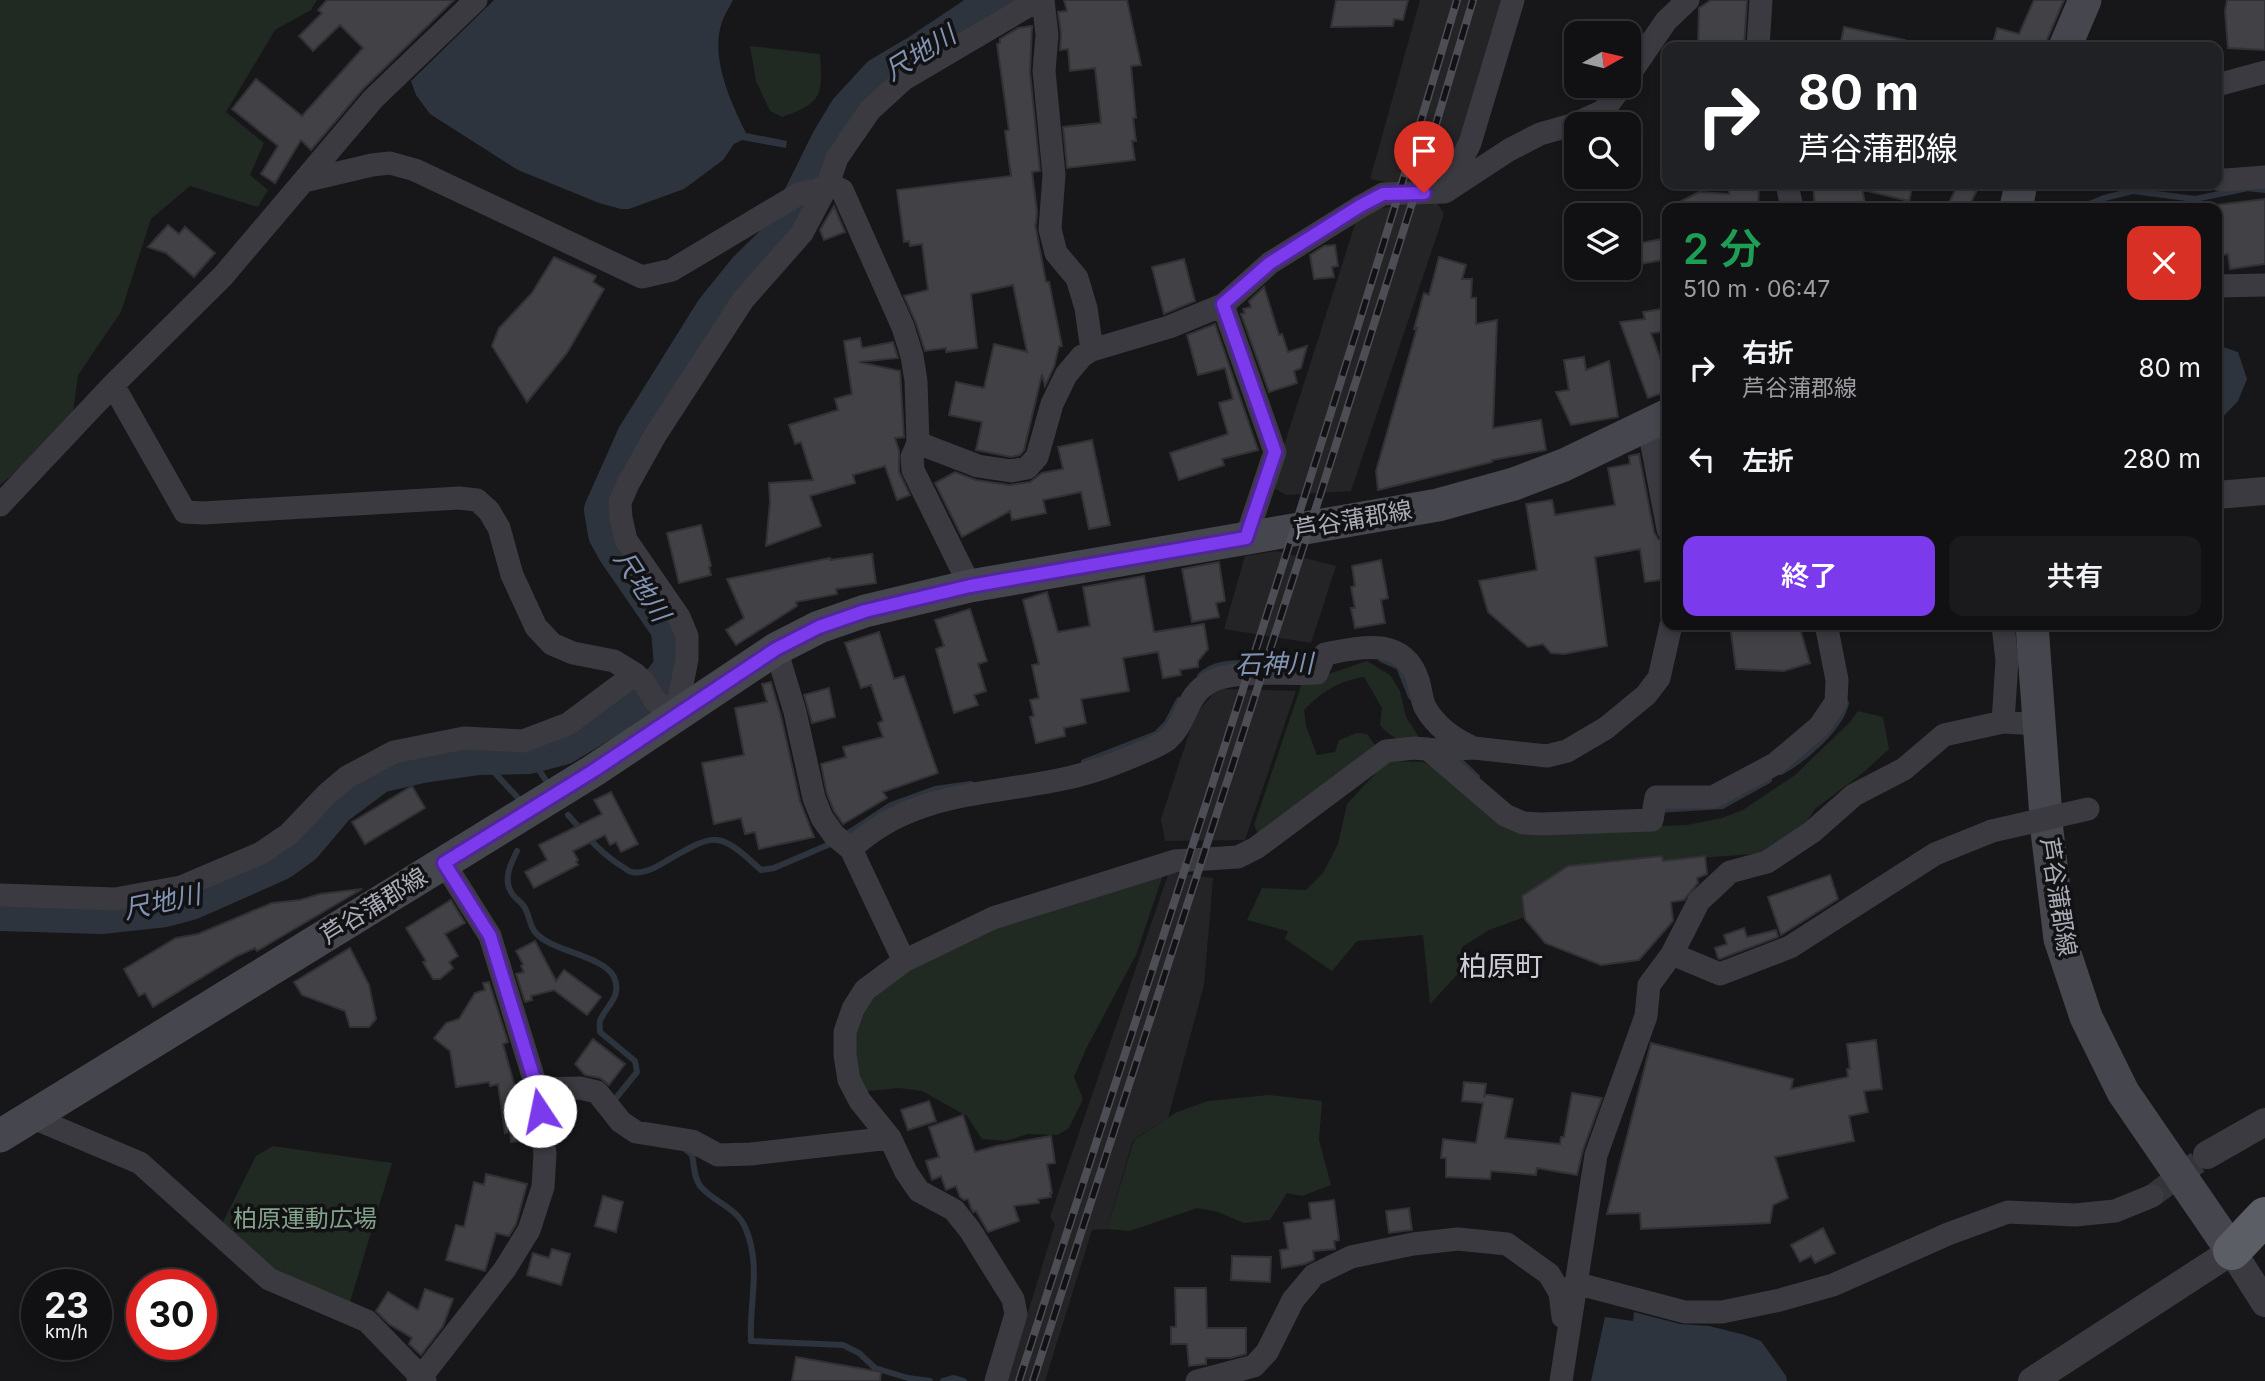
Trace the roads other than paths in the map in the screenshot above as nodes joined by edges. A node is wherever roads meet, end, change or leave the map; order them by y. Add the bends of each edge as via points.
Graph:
1 (476, 0) edge
2 (1040, 0) edge
3 (1513, 0) edge
4 (1688, 0) edge
5 (1762, 0) edge
6 (2085, 0) edge
7 (1758, 42) edge
8 (2068, 42) edge
9 (1642, 56) edge
10 (2265, 72) edge
11 (2222, 84) edge
12 (1613, 98) edge
13 (2265, 177) edge
14 (2222, 180) edge
15 (304, 181) junction
16 (814, 189) junction
17 (1445, 192) junction
18 (2265, 285) edge
19 (2222, 286) edge
20 (1223, 304) junction
21 (1092, 350) junction
22 (113, 385) junction
23 (1658, 419) edge
24 (918, 443) junction
25 (1662, 463) edge
26 (2265, 491) edge
27 (2222, 495) edge
28 (0, 505) edge
29 (1246, 538) junction
30 (970, 586) junction
31 (1670, 630) edge
32 (1826, 630) edge
33 (2004, 630) edge
34 (2032, 630) edge
35 (776, 649) junction
36 (653, 693) junction
37 (2003, 722) junction
38 (2038, 724) junction
39 (1449, 749) junction
40 (2088, 809) dead end
41 (844, 844) junction
42 (444, 863) junction
43 (0, 895) edge
44 (1672, 954) junction
45 (904, 961) junction
46 (537, 1089) junction
47 (30, 1117) junction
48 (2265, 1122) edge
49 (0, 1136) edge
50 (890, 1138) junction
51 (2207, 1155) tunnel mouth
52 (2152, 1196) tunnel mouth
53 (2265, 1216) edge
54 (2248, 1244) edge
55 (1575, 1283) junction
56 (2265, 1303) edge
57 (1569, 1326) junction
58 (420, 1380) edge
59 (996, 1381) edge
60 (1197, 1381) edge
61 (1561, 1381) edge
62 (2032, 1381) edge

1 - 15 street via 373,99
2 - 16 street via 904,79 870,110
2 - 21 street via 1047,35 1044,71 1054,174 1050,229 1056,253 1077,278
3 - 17 street via 1470,143
4 - 9 street via 1666,21
5 - 7 street
6 - 8 main road
10 - 11 street
12 - 17 street via 1603,111 1540,134
13 - 14 street
15 - 16 street via 390,163 415,170 642,278 672,270
15 - 22 street via 223,276
16 - 24 street via 842,190 903,327 916,381
16 - 36 street via 802,233 743,300 656,434 620,502 626,540 687,636 687,659
17 - 20 street via 1383,194 1270,263
18 - 19 street
20 - 21 street via 1169,327
20 - 29 street via 1275,452
21 - 24 street via 1066,375 1052,404 1037,457 1027,468 1011,471 978,466
22 - 28 street
22 - 36 street via 185,512 477,500 499,528 513,575 536,626 552,644 614,661
23 - 25 street
23 - 29 main road, 芦谷蒲郡線 via 1564,465 1484,493
24 - 30 street via 913,470
26 - 27 street
29 - 30 main road, 芦谷蒲郡線
30 - 35 main road, 芦谷蒲郡線 via 865,611
31 - 39 street via 1659,678 1646,695 1606,728 1567,751 1547,756
32 - 39 street via 1837,680 1836,702 1820,726 1775,764 1713,797 1656,797 1652,820 1523,823 1505,815
33 - 37 street via 2007,661
34 - 38 main road, 芦谷蒲郡線
35 - 36 main road, 芦谷蒲郡線
35 - 41 street via 814,798 822,818
36 - 42 main road, 芦谷蒲郡線 via 593,771
36 - 43 street via 523,741 464,738 394,751 327,794 289,834 261,853 181,887 115,899
37 - 38 street
37 - 44 street via 1944,735 1904,769 1854,795 1768,862 1730,872 1699,901
38 - 54 main road, 芦谷蒲郡線 via 2060,939 2086,1017 2123,1092
39 - 41 street via 1452,738 1424,705 1410,664 1401,654 1369,646 1292,675 1230,674 1196,692 1167,741 1100,769 1037,785 947,798 890,819 865,837
39 - 45 street via 1386,751 1238,857 1175,861 993,918
40 - 44 street, bridge via 1992,831 1935,854 1790,947 1720,974
41 - 45 street
42 - 46 street via 490,936
42 - 47 main road, 芦谷蒲郡線
44 - 55 street via 1649,985 1646,1016 1596,1155
45 - 50 street via 865,990 845,1032 849,1080
46 - 50 street via 597,1092 621,1122 636,1132 692,1141 718,1155
46 - 58 street via 544,1187 529,1230 505,1269
47 - 49 main road, 芦谷蒲郡線
47 - 58 street via 140,1163 269,1279 368,1321
48 - 51 street
50 - 59 street via 919,1191 954,1210 1013,1299 1016,1314
52 - 55 street via 2115,1210 2075,1215 2008,1212 1833,1284 1721,1312 1685,1312
53 - 54 highway
54 - 56 street
54 - 62 street
55 - 57 street
57 - 60 street via 1549,1274 1507,1244 1458,1239 1413,1244 1350,1257 1314,1275 1293,1300 1267,1352 1254,1366
57 - 61 street

